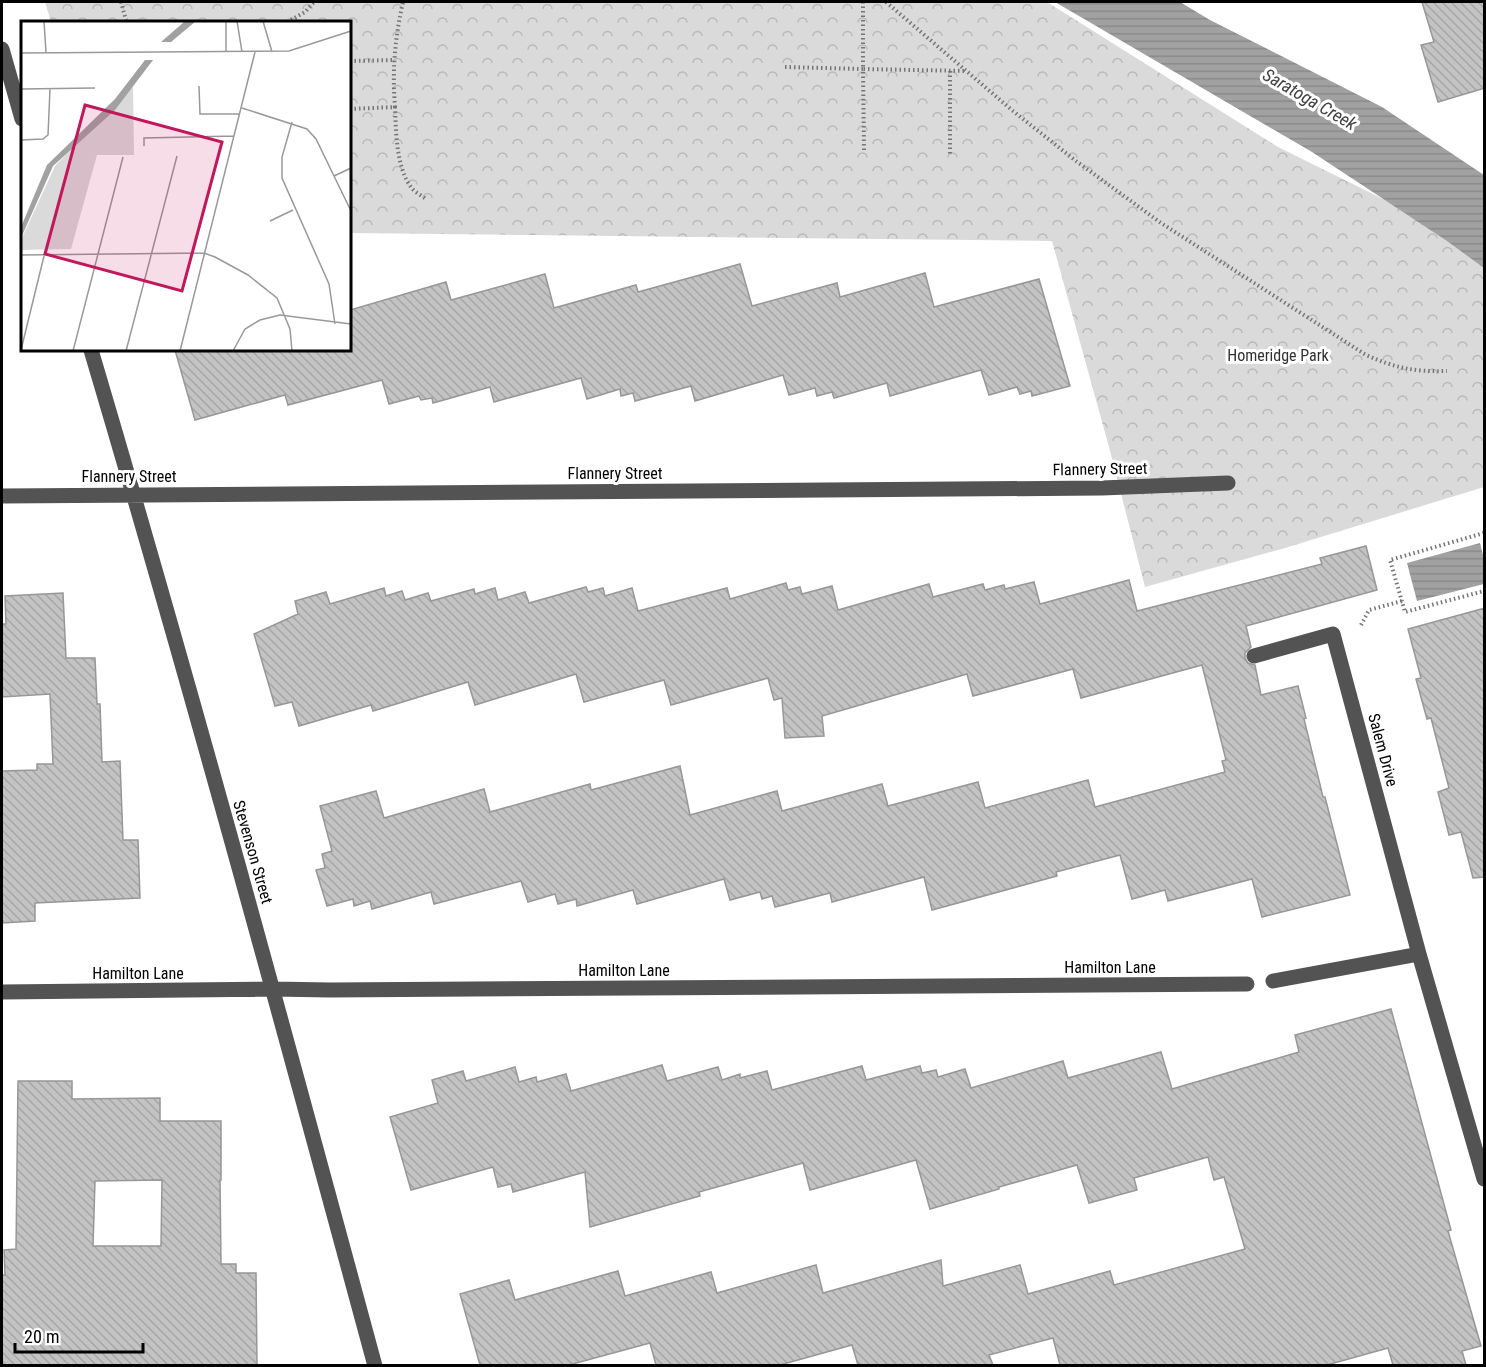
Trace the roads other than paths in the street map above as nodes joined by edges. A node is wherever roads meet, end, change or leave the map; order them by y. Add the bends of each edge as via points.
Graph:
1 (2, 49) edge
2 (21, 116) edge
3 (91, 351) edge
4 (1228, 483) dead end
5 (134, 494) junction
6 (2, 496) edge
7 (1254, 656) dead end
8 (1419, 954) junction
9 (1273, 981) dead end
10 (1247, 984) dead end
11 (273, 989) junction
12 (2, 992) edge
13 (1485, 1179) edge
14 (375, 1365) edge

1 - 2 street
3 - 5 street, Stevenson Street
4 - 5 street, Flannery Street via 1102,488
5 - 6 street, Flannery Street
5 - 11 street, Stevenson Street
7 - 8 street, Salem Drive via 1333,634
8 - 9 street
8 - 13 street, Salem Drive
10 - 11 street, Hamilton Lane
11 - 12 street, Hamilton Lane
11 - 14 street, Stevenson Street

